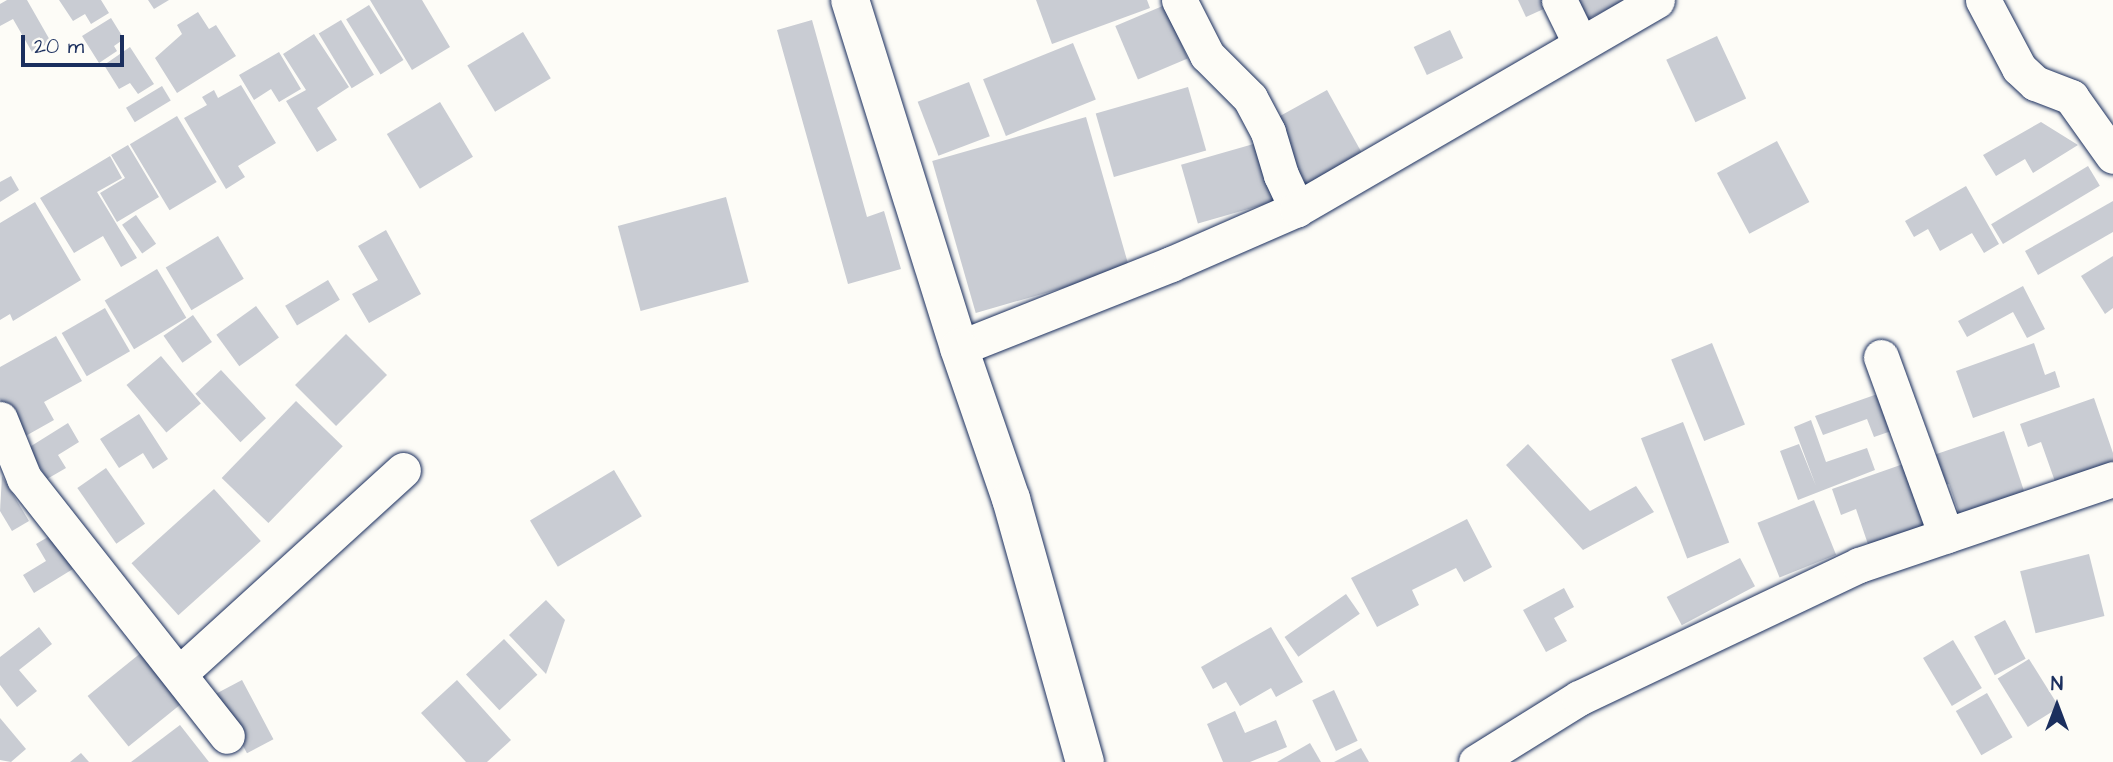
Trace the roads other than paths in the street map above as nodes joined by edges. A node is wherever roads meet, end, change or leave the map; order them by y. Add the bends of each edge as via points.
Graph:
1 (850, 0) edge
2 (1179, 0) edge
3 (1559, 0) edge
4 (1657, 0) edge
5 (1983, 0) edge
6 (1579, 41) junction
7 (2113, 156) edge
8 (1297, 209) junction
9 (959, 348) junction
10 (1881, 357) dead end
11 (0, 419) edge
12 (403, 470) dead end
13 (2113, 479) edge
14 (1946, 536) junction
15 (181, 673) junction
16 (227, 736) dead end
17 (1085, 762) edge
18 (1476, 762) edge

1 - 9 street
2 - 8 street via 1207,55 1250,98
3 - 6 street
4 - 6 street
5 - 7 street via 2019,68 2035,83 2071,97
6 - 8 street
8 - 9 street
9 - 17 street via 1012,499
10 - 14 street
11 - 15 street via 24,478
12 - 15 street
13 - 14 street
14 - 18 street via 1859,565 1579,698
15 - 16 street

